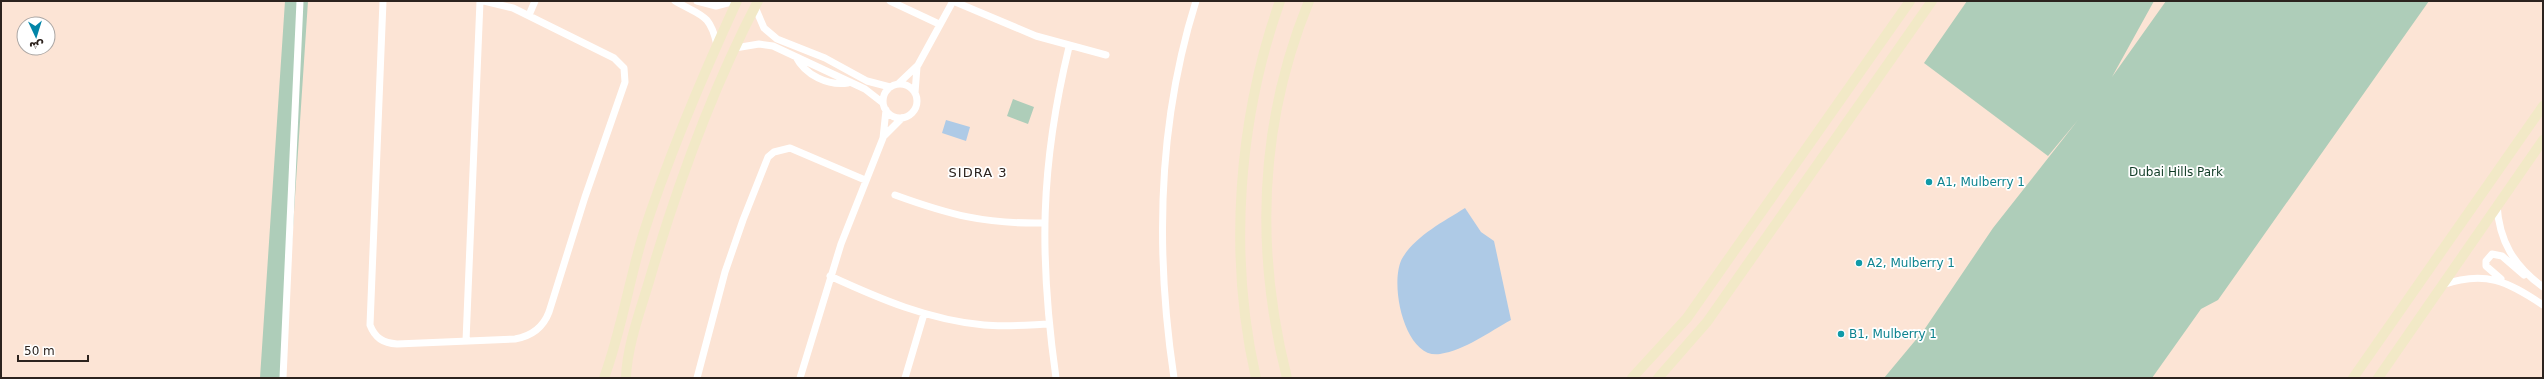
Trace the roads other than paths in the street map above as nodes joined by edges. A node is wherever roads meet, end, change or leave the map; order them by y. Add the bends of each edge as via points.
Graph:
1 (300, 1) edge
2 (383, 1) edge
3 (480, 1) edge
4 (484, 1) edge
5 (535, 1) edge
6 (675, 1) edge
7 (697, 1) edge
8 (736, 1) edge
9 (890, 1) edge
10 (953, 1) edge
11 (1196, 1) edge
12 (1280, 1) edge
13 (1309, 1) edge
14 (1910, 1) edge
15 (1932, 1) edge
16 (756, 4) edge
17 (528, 15) junction
18 (1897, 19) junction
19 (939, 24) junction
20 (1912, 30) junction
21 (717, 45) junction
22 (1070, 47) junction
23 (735, 48) junction
24 (1106, 55) dead end
25 (918, 65) junction
26 (898, 84) junction
27 (890, 87) junction
28 (915, 92) junction
29 (2543, 106) edge
30 (884, 107) junction
31 (902, 118) junction
32 (883, 138) junction
33 (2543, 140) edge
34 (865, 180) junction
35 (895, 195) dead end
36 (2497, 205) junction
37 (1043, 223) junction
38 (830, 276) junction
39 (2531, 278) junction
40 (2505, 282) junction
41 (2442, 285) junction
42 (2543, 286) edge
43 (2543, 305) edge
44 (924, 314) junction
45 (1048, 324) junction
46 (466, 341) junction
47 (283, 378) edge
48 (604, 378) edge
49 (626, 378) edge
50 (697, 378) edge
51 (800, 378) edge
52 (905, 378) edge
53 (1056, 378) edge
54 (1174, 378) edge
55 (1256, 378) edge
56 (1287, 378) edge
57 (1632, 378) edge
58 (1658, 378) edge
59 (2353, 378) edge
60 (2378, 378) edge

1 - 47 street
2 - 46 street via 370,324 377,337 390,344
3 - 46 street
4 - 17 street via 513,8
5 - 17 street
6 - 21 street via 698,11 708,19 714,30
7 - 8 street via 716,6
8 - 21 street
9 - 19 street
10 - 19 street
10 - 22 street via 1020,31
11 - 54 street via 1174,89 1165,149 1161,201 1162,276
12 - 55 street via 1254,104 1243,190 1242,276 1246,320
13 - 56 street via 1292,48 1281,90 1271,143 1266,191 1268,281
14 - 18 street
15 - 20 street
16 - 23 street
16 - 27 street via 764,28 777,39 824,58 867,81
17 - 46 street via 614,58 624,68 625,82 585,196 546,321 532,334 524,337
18 - 20 street via 1906,23
18 - 57 street via 1687,318
19 - 25 street
20 - 58 street via 1716,309
21 - 48 street via 688,112 648,221
22 - 24 street
22 - 37 street via 1050,136
23 - 30 street via 766,44 871,93
23 - 49 street via 704,119 662,238 630,351
25 - 26 street
25 - 28 street
26 - 27 street
26 - 28 street via 908,86
27 - 30 street via 884,94
28 - 31 street via 916,106
29 - 59 street
30 - 31 street via 890,115
30 - 32 street
31 - 32 street
32 - 34 street
33 - 36 street
34 - 38 street
34 - 50 street via 790,148 774,152 768,157 725,272
35 - 37 street via 935,210 976,220
36 - 39 street via 2501,235 2509,253
36 - 41 street
37 - 45 street
38 - 44 street via 879,298
38 - 51 street
39 - 40 street via 2516,271 2502,256 2492,254 2488,257 2486,266
39 - 42 street
40 - 41 street via 2472,278
40 - 43 street
41 - 60 street
44 - 45 street via 985,325
44 - 52 street
45 - 53 street

